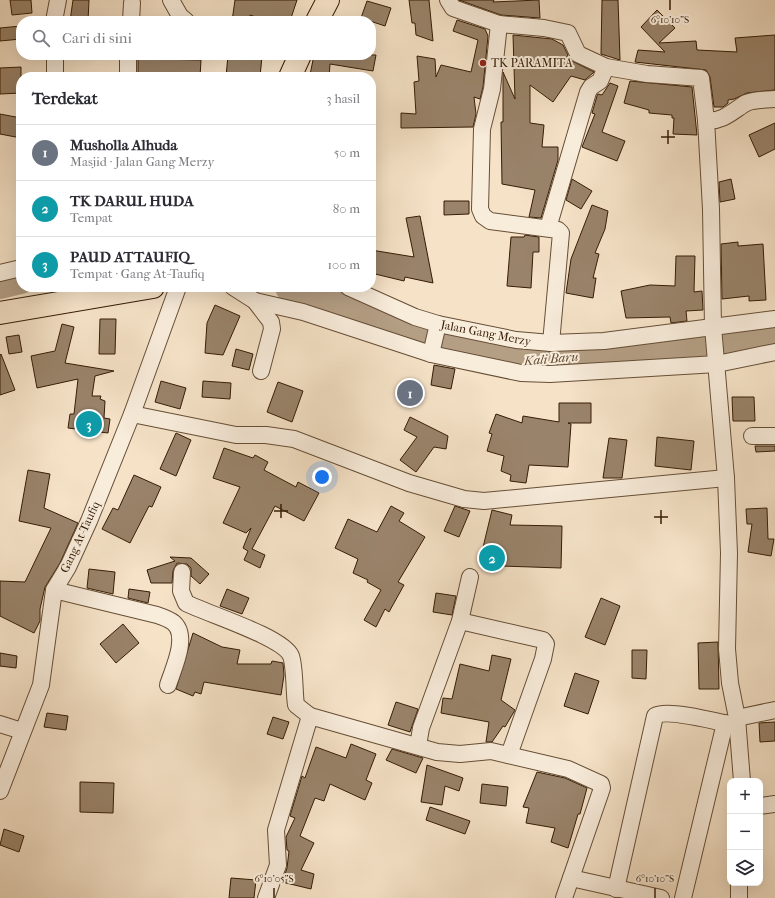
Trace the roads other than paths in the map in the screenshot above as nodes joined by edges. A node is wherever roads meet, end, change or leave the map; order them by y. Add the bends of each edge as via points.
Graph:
1 (58, 0) edge
2 (171, 0) edge
3 (328, 0) edge
4 (448, 0) edge
5 (132, 3) dead end
6 (55, 16) edge
7 (131, 16) edge
8 (180, 16) edge
9 (320, 16) edge
10 (499, 24) junction
11 (54, 60) edge
12 (128, 60) edge
13 (298, 60) edge
14 (606, 67) junction
15 (55, 72) edge
16 (128, 72) edge
17 (292, 72) edge
18 (775, 99) edge
19 (706, 120) junction
20 (548, 228) junction
21 (16, 269) edge
22 (0, 273) edge
23 (124, 292) edge
24 (176, 292) edge
25 (241, 292) edge
26 (359, 292) edge
27 (255, 301) junction
28 (0, 313) edge
29 (775, 318) edge
30 (713, 333) junction
31 (435, 338) junction
32 (551, 343) junction
33 (775, 352) edge
34 (716, 360) junction
35 (261, 372) dead end
36 (132, 414) junction
37 (752, 436) dead end
38 (775, 436) edge
39 (726, 478) junction
40 (182, 572) dead end
41 (470, 577) dead end
42 (54, 590) junction
43 (460, 621) junction
44 (168, 685) dead end
45 (775, 710) edge
46 (310, 716) junction
47 (733, 723) junction
48 (0, 724) edge
49 (22, 730) junction
50 (418, 746) junction
51 (509, 755) junction
52 (742, 778) edge
53 (0, 791) edge
54 (775, 804) edge
55 (763, 806) edge
56 (571, 878) junction
57 (739, 886) edge
58 (616, 889) junction
59 (266, 898) edge
60 (564, 898) edge
61 (661, 898) edge
62 (683, 898) edge
63 (739, 898) edge

1 - 6 street
2 - 8 street
3 - 9 main road
4 - 10 street via 453,8
5 - 7 street
10 - 14 street via 568,32 578,54
10 - 20 street via 492,88 482,129 480,209 483,216 490,221
11 - 15 street
12 - 16 street
13 - 17 main road
14 - 19 street via 647,74 700,78
14 - 20 street via 600,81 588,92
18 - 19 street via 747,103 731,114
19 - 30 street via 711,209
20 - 32 street via 561,233
21 - 22 street
23 - 28 main road
24 - 36 street, Gang At-Taufiq
25 - 27 street
26 - 31 street, Jalan Gang Merzy via 415,317
27 - 31 street
27 - 35 street via 271,322 272,329
29 - 30 street, Jalan Gang Merzy
30 - 32 street, Jalan Gang Merzy
30 - 34 street
31 - 32 street, Jalan Gang Merzy
31 - 34 street via 521,373
33 - 34 street
34 - 39 street
36 - 39 street via 236,435 266,435 294,439 409,484 464,499 484,501
36 - 42 street, Gang At-Taufiq via 89,521 68,567
37 - 38 street
39 - 47 street via 729,553 727,648
40 - 46 street via 181,591 186,603 270,638 285,648 292,658 296,705
41 - 43 street
42 - 44 street via 152,613 172,622 180,638
42 - 49 street, Gang At-Taufiq via 41,685
43 - 50 street via 421,728
43 - 51 street via 543,640 546,644
45 - 47 street
46 - 50 street
46 - 59 street via 276,830 278,866
47 - 52 street
47 - 58 street via 676,714 661,713 655,716
47 - 62 street
48 - 49 street
49 - 53 street, Gang At-Taufiq
50 - 51 street via 449,754 491,751
51 - 56 street via 568,769 601,784 602,788
54 - 55 street
56 - 58 street
56 - 60 street
57 - 63 street
58 - 61 street

